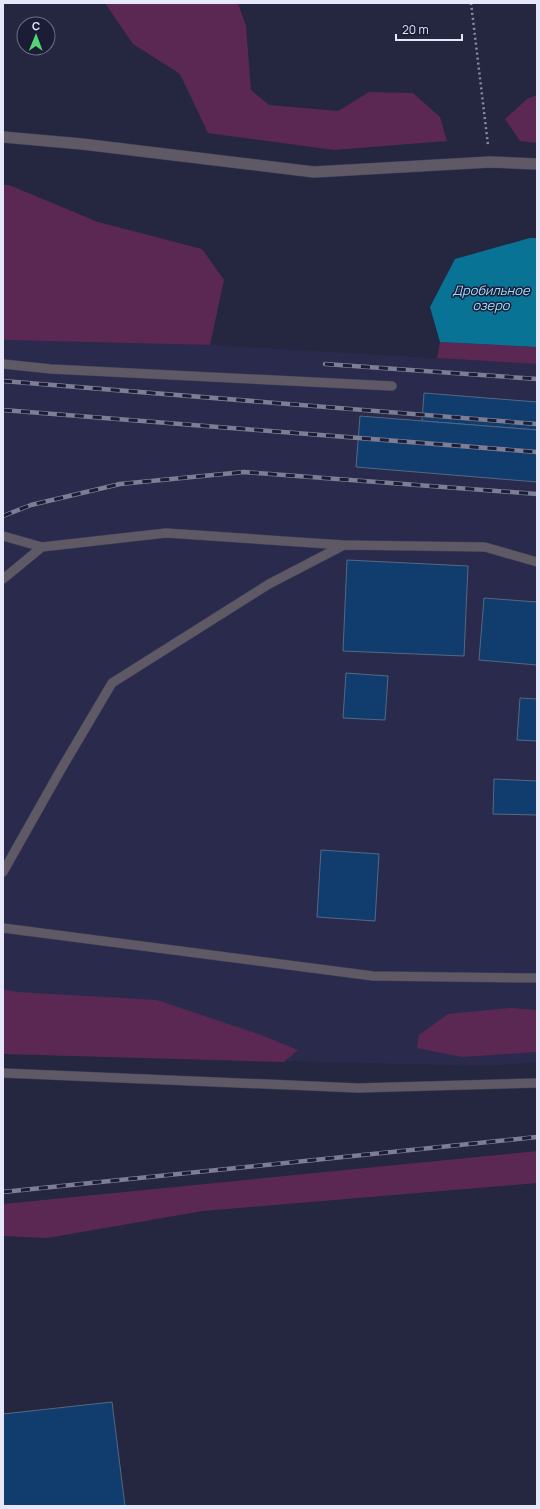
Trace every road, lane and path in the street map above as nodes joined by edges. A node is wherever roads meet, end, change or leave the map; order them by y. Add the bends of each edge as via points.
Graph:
1 (471, 3) edge
2 (3, 137) edge
3 (490, 162) junction
4 (537, 164) edge
5 (3, 364) edge
6 (392, 386) dead end
7 (3, 536) edge
8 (344, 545) junction
9 (42, 547) junction
10 (537, 562) edge
11 (3, 579) edge
12 (3, 872) edge
13 (3, 928) edge
14 (537, 978) edge
15 (3, 1074) edge
16 (537, 1083) edge

1 - 3 path
2 - 3 street via 314,172
3 - 4 street
5 - 6 lane via 51,369
7 - 9 lane
8 - 9 lane via 166,533
8 - 10 lane via 485,547
8 - 12 lane via 269,584 112,683
9 - 11 lane
13 - 14 lane via 373,976
15 - 16 lane via 358,1088

